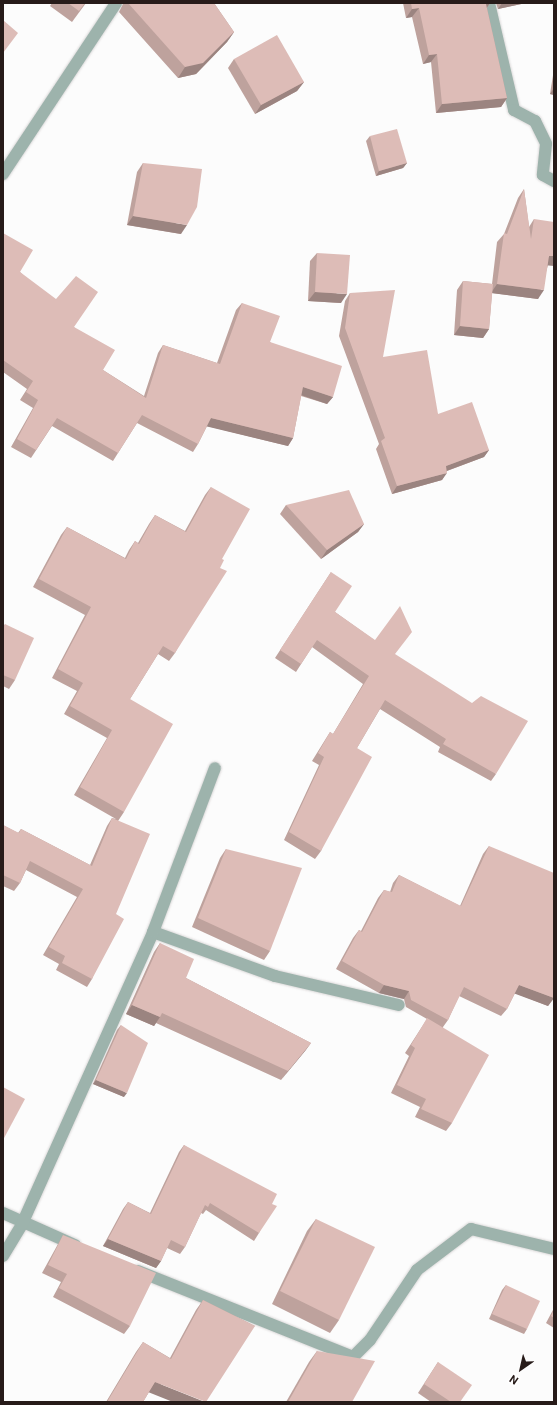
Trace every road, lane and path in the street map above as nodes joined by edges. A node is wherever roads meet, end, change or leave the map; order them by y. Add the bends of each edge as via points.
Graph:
1 (116, 3) edge
2 (489, 3) edge
3 (3, 174) edge
4 (554, 180) edge
5 (215, 768) dead end
6 (153, 932) junction
7 (399, 1005) dead end
8 (3, 1213) edge
9 (22, 1224) junction
10 (554, 1248) edge
11 (89, 1251) edge
12 (3, 1256) edge
13 (126, 1266) edge

1 - 3 street
2 - 4 street via 514,110 535,121 546,144 543,175
5 - 6 street
6 - 7 street via 275,976
6 - 9 street
8 - 9 street
9 - 11 street
9 - 12 street
10 - 13 street via 471,1229 417,1270 370,1340 353,1357

